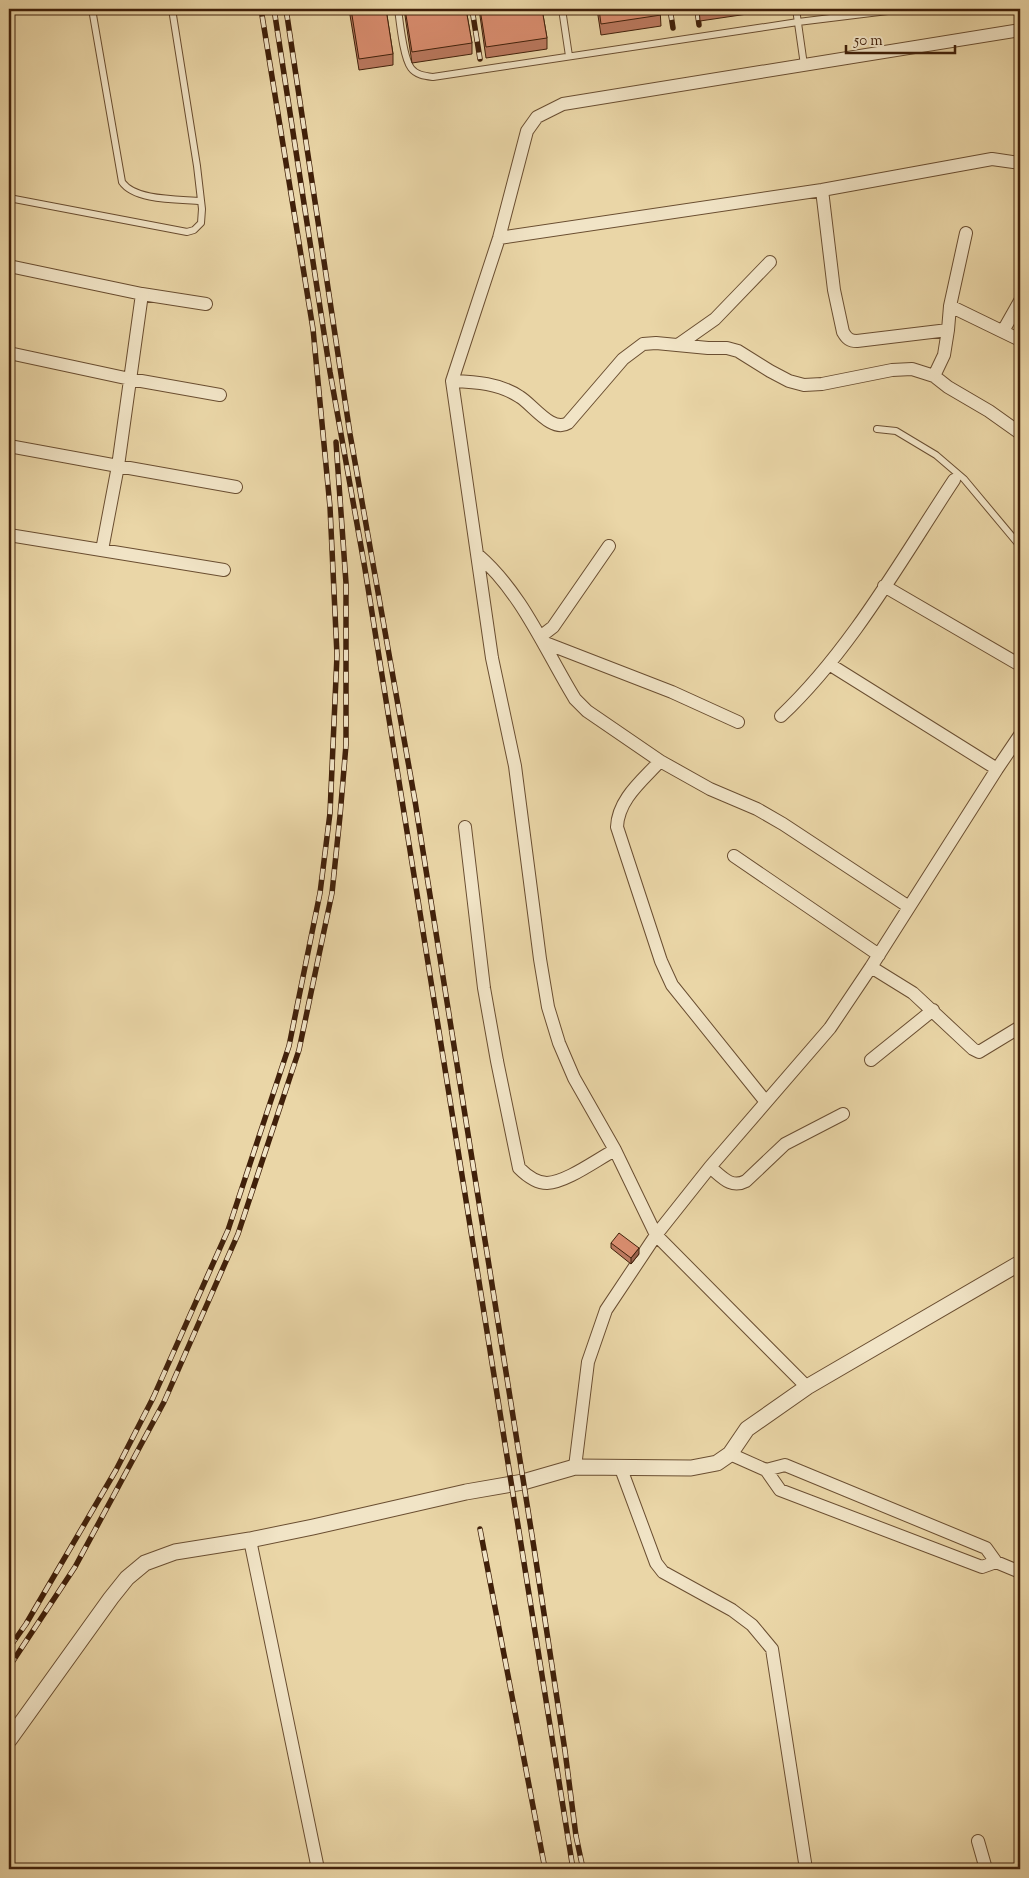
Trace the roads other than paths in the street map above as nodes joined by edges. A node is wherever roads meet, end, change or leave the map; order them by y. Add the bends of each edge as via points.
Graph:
1 (92, 9) edge
2 (172, 9) edge
3 (398, 9) edge
4 (562, 9) edge
5 (796, 9) edge
6 (904, 9) edge
7 (798, 22) junction
8 (1020, 30) edge
9 (569, 56) junction
10 (804, 65) junction
11 (1020, 163) edge
12 (822, 190) junction
13 (9, 198) edge
14 (200, 201) junction
15 (966, 233) dead end
16 (499, 238) junction
17 (770, 262) dead end
18 (9, 266) edge
19 (142, 294) junction
20 (1020, 301) edge
21 (206, 304) dead end
22 (950, 306) junction
23 (948, 330) junction
24 (1003, 331) junction
25 (1020, 340) edge
26 (678, 345) junction
27 (9, 353) edge
28 (934, 376) junction
29 (130, 379) junction
30 (452, 381) junction
31 (220, 395) dead end
32 (877, 429) dead end
33 (1020, 434) edge
34 (9, 446) edge
35 (118, 466) junction
36 (954, 480) dead end
37 (236, 487) dead end
38 (9, 535) edge
39 (609, 546) dead end
40 (1020, 546) edge
41 (102, 550) junction
42 (478, 555) junction
43 (224, 570) dead end
44 (884, 586) junction
45 (541, 639) junction
46 (829, 664) junction
47 (1020, 665) edge
48 (781, 716) dead end
49 (738, 722) dead end
50 (1020, 735) edge
51 (660, 761) junction
52 (997, 769) junction
53 (465, 827) dead end
54 (734, 856) dead end
55 (909, 907) junction
56 (879, 955) junction
57 (871, 968) junction
58 (933, 1010) junction
59 (1020, 1027) edge
60 (871, 1060) dead end
61 (766, 1102) junction
62 (843, 1114) dead end
63 (614, 1150) junction
64 (710, 1167) junction
65 (656, 1235) junction
66 (1020, 1263) edge
67 (807, 1387) junction
68 (730, 1454) junction
69 (620, 1466) junction
70 (575, 1467) junction
71 (766, 1470) junction
72 (250, 1540) junction
73 (996, 1562) junction
74 (1020, 1572) edge
75 (9, 1740) edge
76 (978, 1841) dead end
77 (318, 1869) edge
78 (806, 1869) edge
79 (986, 1869) edge

1 - 14 lane via 122,182 127,188 146,196
2 - 14 lane
3 - 9 lane via 411,68 420,75 433,77
4 - 9 lane
5 - 7 lane
6 - 7 lane
7 - 9 lane
7 - 10 lane
8 - 10 street
10 - 16 street via 563,104 549,110 537,117 527,131
11 - 12 street via 992,159
12 - 16 street
12 - 23 street via 834,290 846,338 857,341
13 - 14 lane via 187,232 201,223
15 - 22 street
16 - 30 street
17 - 26 street via 715,319
18 - 19 street
19 - 21 street
19 - 29 street
20 - 24 street
22 - 23 street
22 - 24 street
23 - 28 street via 944,355
24 - 25 street
26 - 28 street via 738,351 789,381 804,385 892,370 912,369
26 - 30 street via 642,344 633,349 564,426 550,421 508,390 486,383
27 - 29 street
28 - 33 street
29 - 31 street
29 - 35 street
30 - 42 street
32 - 40 lane via 896,430 936,455 964,479
34 - 35 street
35 - 37 street
35 - 41 street
36 - 44 street
38 - 41 street
39 - 45 street via 553,627
41 - 43 street
42 - 45 street via 504,581
42 - 63 street via 492,658 516,766 548,1007 574,1078
44 - 46 street
44 - 47 street
45 - 49 street
45 - 51 street via 575,699 587,711
46 - 48 street
46 - 52 street
50 - 52 street
51 - 55 street via 783,824
51 - 61 street via 626,800 617,826 661,961 672,984
52 - 55 street
53 - 63 street via 484,988 519,1168 526,1176 546,1183 564,1178
54 - 56 street
55 - 56 street
56 - 57 street
57 - 58 street
57 - 61 street via 830,1028
58 - 59 street via 979,1052
58 - 60 street
61 - 64 street
62 - 64 street via 785,1144 740,1184 729,1182
63 - 65 street
64 - 65 street
65 - 67 street
65 - 70 street via 603,1318 588,1362
66 - 67 street
67 - 68 street via 747,1430
68 - 69 street via 717,1463 691,1468
68 - 71 street
69 - 70 street
69 - 78 street via 656,1563 663,1572 732,1610 752,1625 772,1649
70 - 72 street via 523,1482
71 - 73 street via 785,1465 986,1548
71 - 73 street via 780,1490 982,1567
72 - 75 street via 175,1552 145,1563 111,1598
72 - 77 street
73 - 74 street
76 - 79 street

